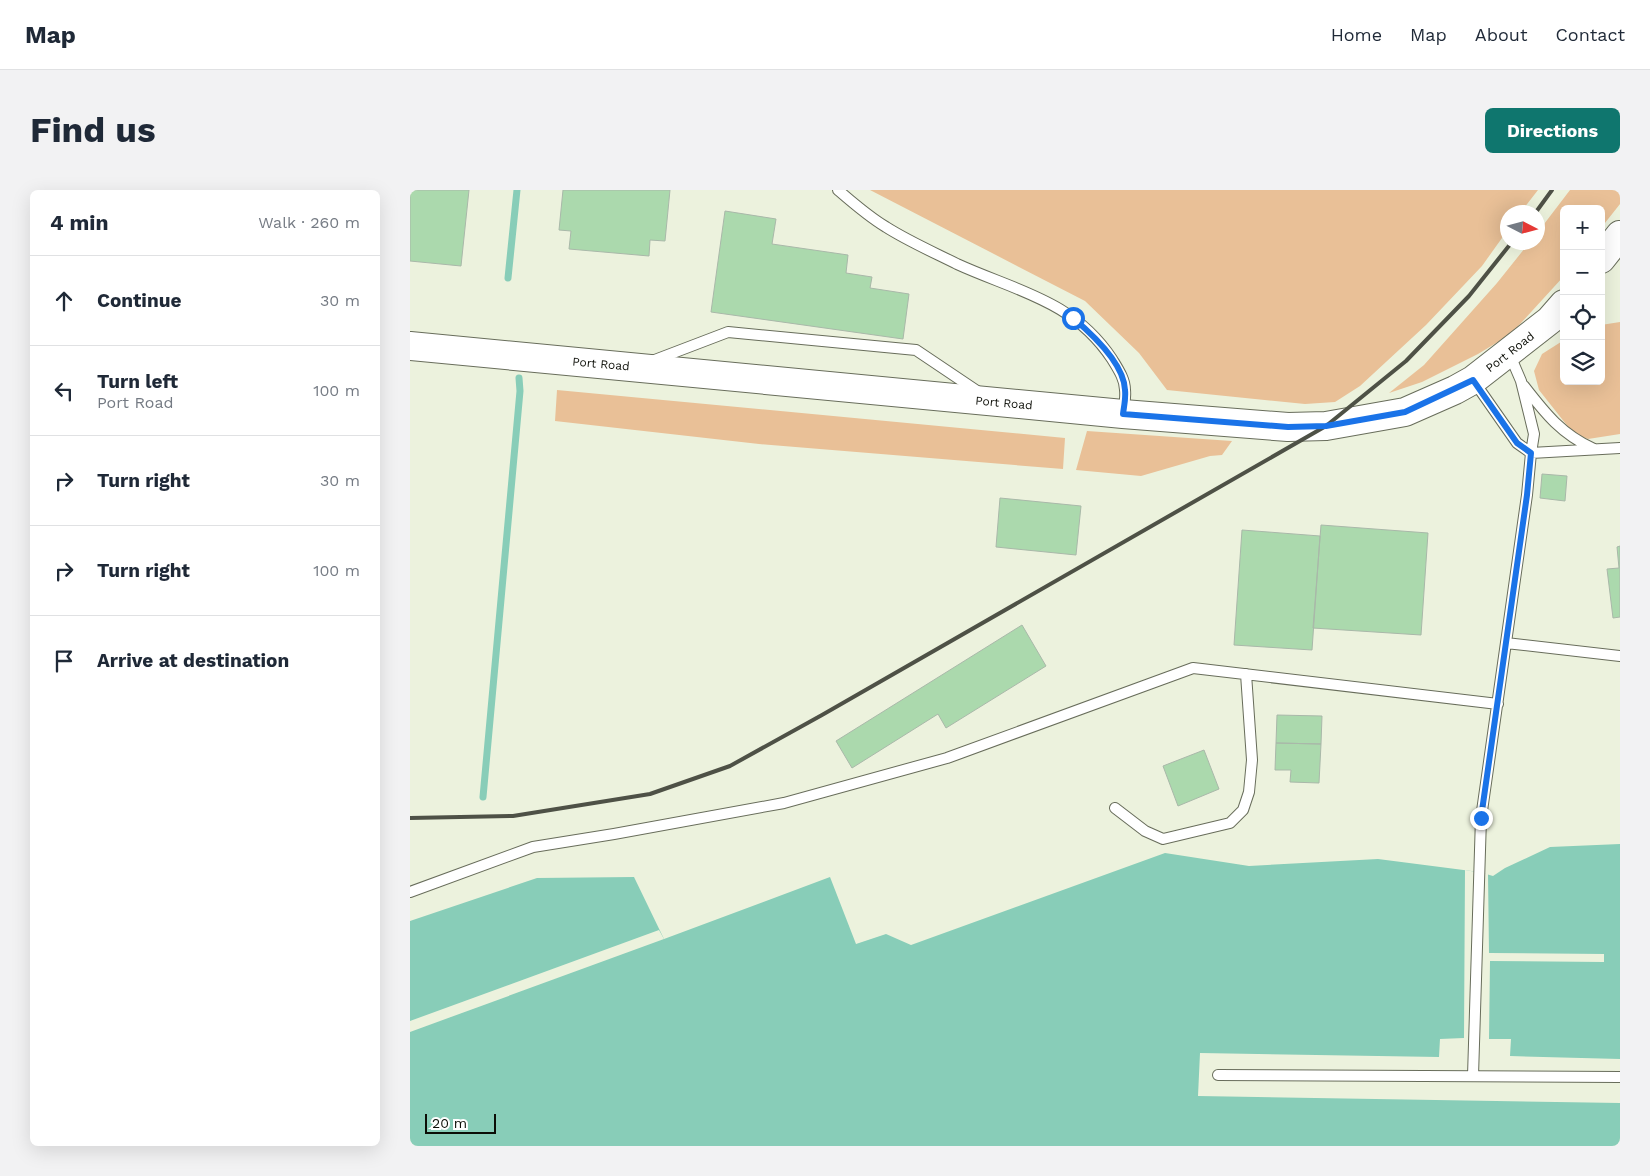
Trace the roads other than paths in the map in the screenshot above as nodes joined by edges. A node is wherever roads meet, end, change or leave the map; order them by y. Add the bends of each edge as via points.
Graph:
1 (838, 190) edge
2 (1560, 309) edge
3 (410, 346) edge
4 (1509, 352) junction
5 (635, 367) junction
6 (1473, 380) junction
7 (1521, 381) junction
8 (992, 402) junction
9 (1123, 414) junction
10 (1620, 448) edge
11 (1594, 449) junction
12 (1531, 453) junction
13 (1506, 644) junction
14 (1620, 656) edge
15 (1246, 674) junction
16 (1498, 704) junction
17 (1115, 808) dead end
18 (410, 892) edge
19 (1218, 1075) dead end
20 (1473, 1076) junction
21 (1620, 1077) edge

1 - 9 lane via 886,227 958,264 1053,304 1073,318 1106,350 1123,378 1126,390
2 - 4 main road, Port Road
3 - 5 main road, Port Road
4 - 6 main road, Port Road
4 - 7 lane
5 - 8 main road, Port Road
5 - 8 lane via 728,332 916,350
6 - 9 main road, Port Road via 1405,412 1326,426 1288,427
6 - 12 lane via 1517,443
7 - 11 lane via 1547,416 1566,434
7 - 12 lane via 1534,434
8 - 9 main road, Port Road
10 - 11 lane
11 - 12 lane
12 - 13 lane
13 - 14 lane
13 - 16 lane
15 - 16 lane
15 - 17 lane via 1252,768 1243,810 1230,823 1164,839 1144,831
15 - 18 lane via 1193,668 947,758 784,803 533,847
16 - 20 lane via 1481,818
19 - 20 lane
20 - 21 lane

